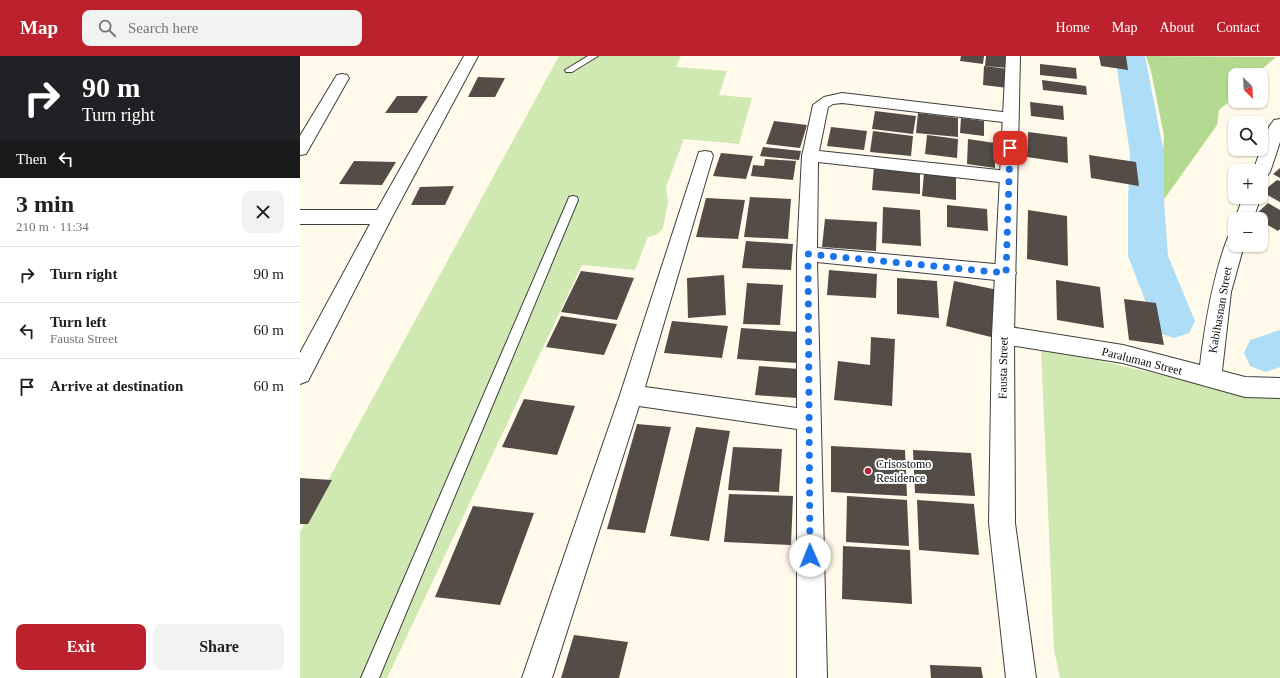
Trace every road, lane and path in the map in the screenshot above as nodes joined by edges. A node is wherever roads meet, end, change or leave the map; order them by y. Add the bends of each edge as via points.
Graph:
1 (471, 56) edge
2 (594, 56) edge
3 (1013, 56) edge
4 (569, 70) dead end
5 (342, 78) dead end
6 (1011, 118) junction
7 (1280, 124) edge
8 (300, 150) edge
9 (705, 156) dead end
10 (810, 156) junction
11 (1264, 164) edge
12 (1008, 177) junction
13 (573, 200) dead end
14 (300, 217) edge
15 (383, 217) junction
16 (1231, 252) edge
17 (808, 254) junction
18 (1006, 273) junction
19 (1003, 335) junction
20 (300, 374) edge
21 (1210, 378) junction
22 (1280, 388) edge
23 (631, 394) junction
24 (809, 420) junction
25 (370, 678) edge
26 (537, 678) edge
27 (812, 678) edge
28 (1021, 678) edge

1 - 15 street
2 - 4 lane
3 - 6 street, Fausta Street
5 - 8 street
6 - 10 street via 842,98 829,100 821,105
6 - 12 street, Fausta Street
7 - 11 street
9 - 23 street
10 - 12 street
10 - 17 street
12 - 18 street, Fausta Street
13 - 25 lane
14 - 15 street
15 - 20 street
16 - 21 street, Kabihasnan Street via 1217,320
17 - 18 street
17 - 24 street
18 - 19 street, Fausta Street
19 - 21 street, Paraluman Street via 1123,354
19 - 28 street, Fausta Street via 1002,523
21 - 22 street, Paraluman Street via 1245,387
23 - 24 street
23 - 26 street
24 - 27 street

